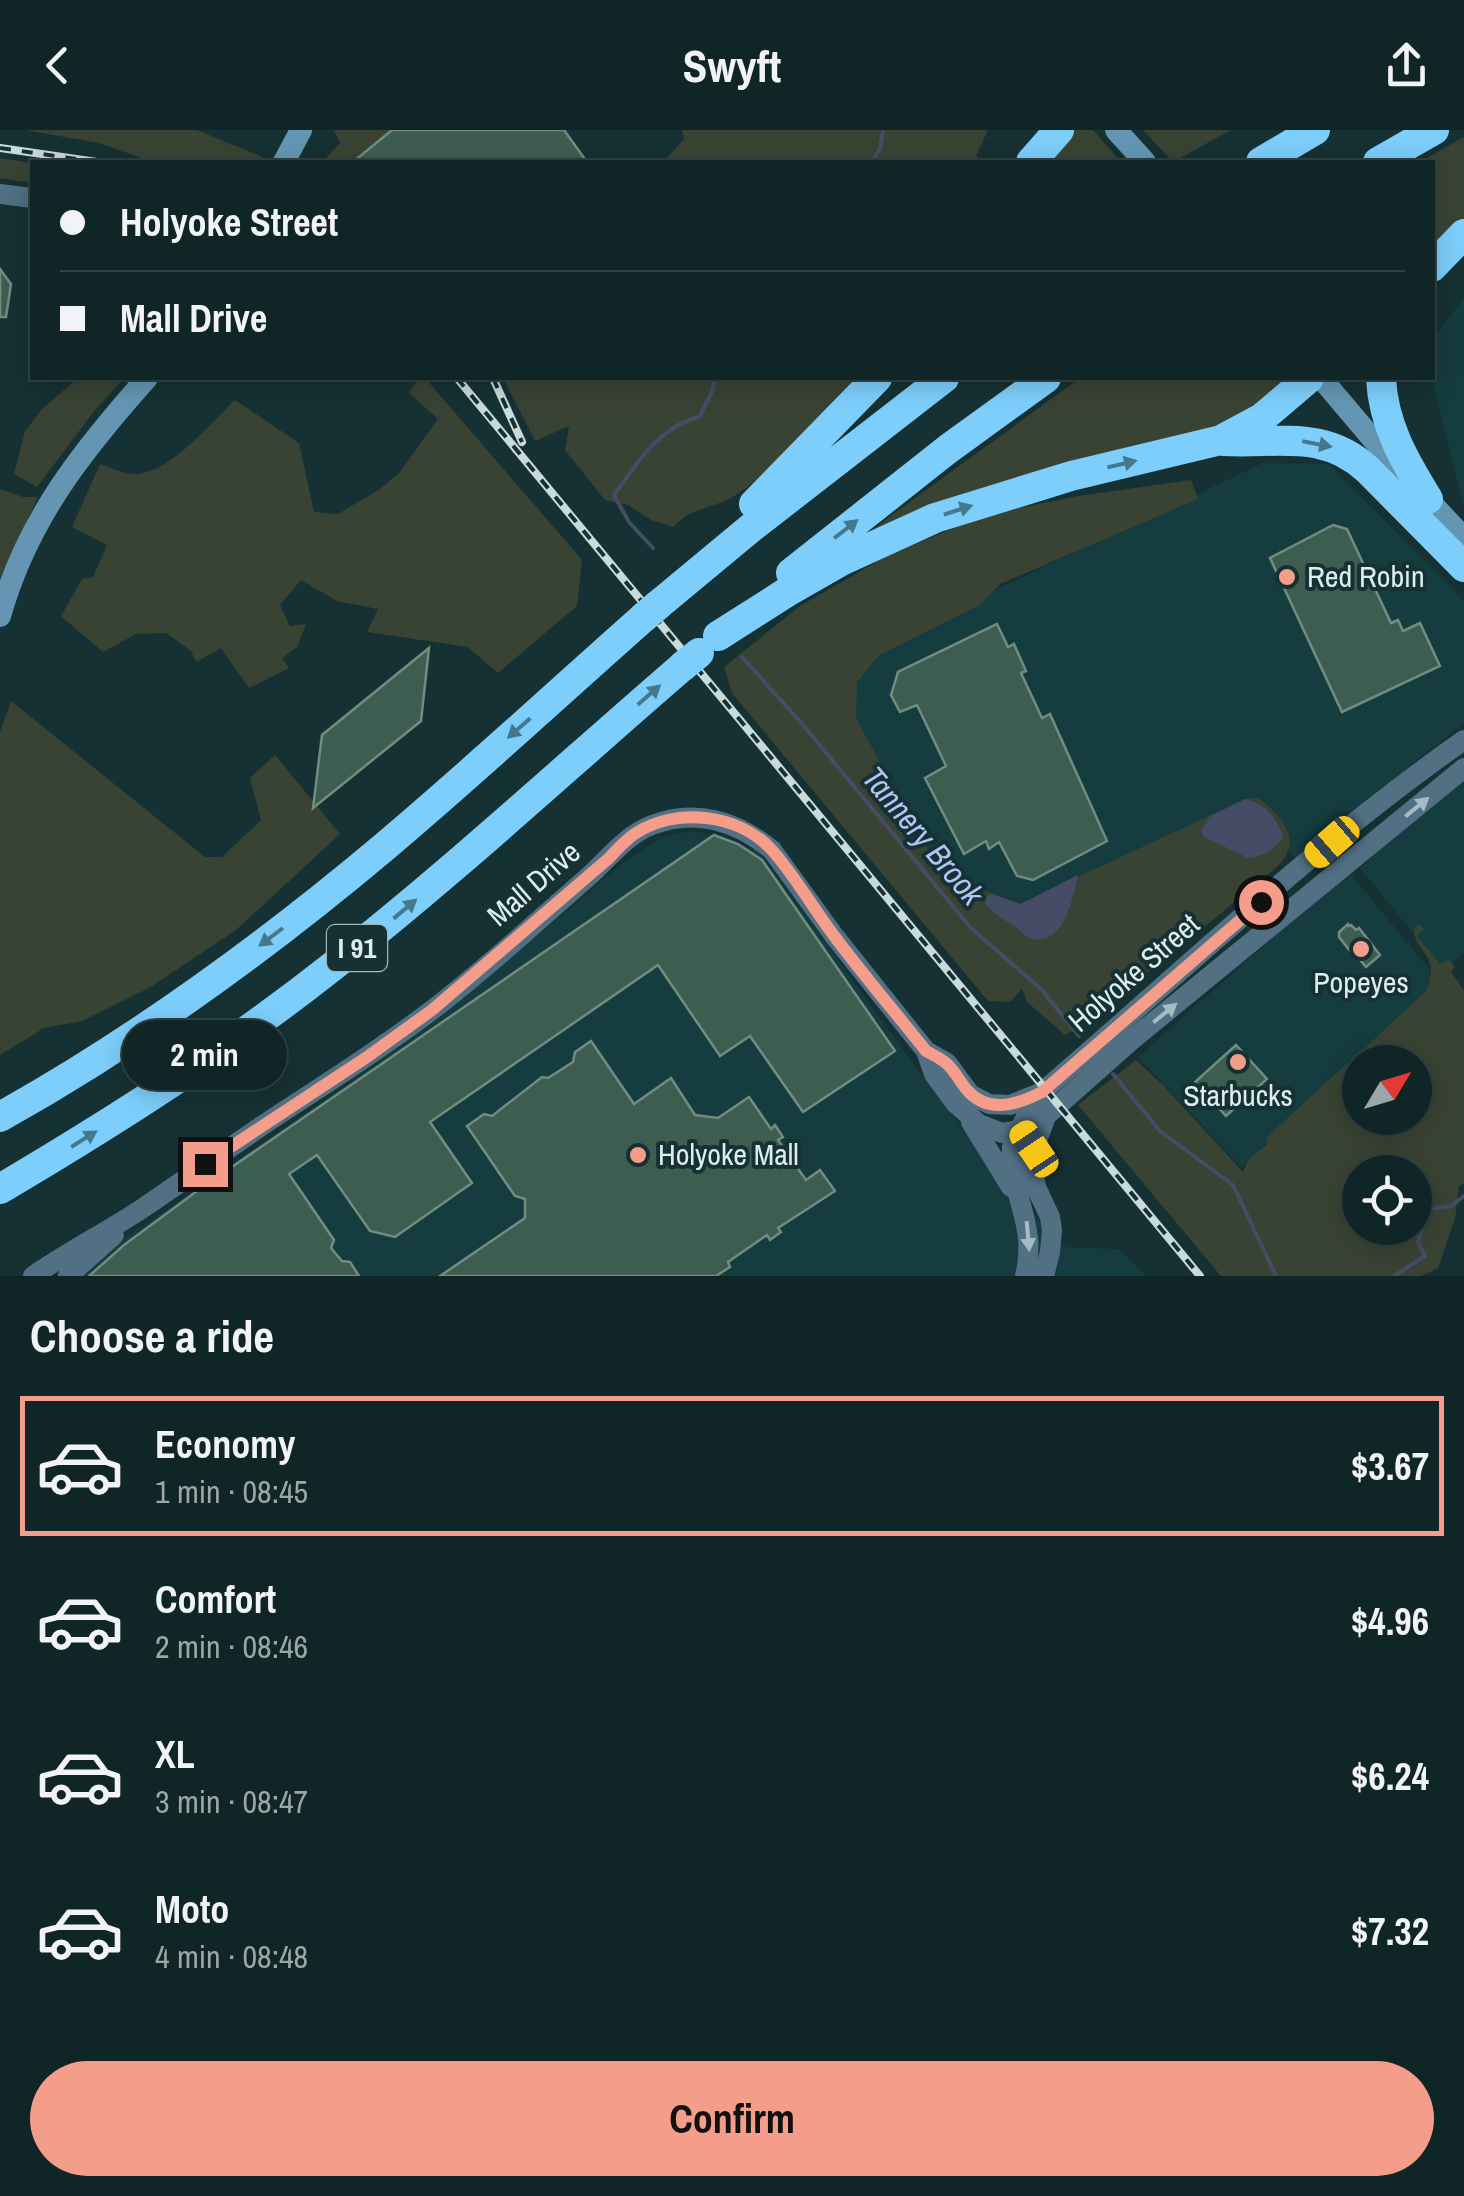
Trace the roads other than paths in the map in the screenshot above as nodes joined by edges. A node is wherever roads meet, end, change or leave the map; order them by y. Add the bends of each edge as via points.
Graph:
1 (301, 130) edge
2 (1032, 130) edge
3 (1059, 130) edge
4 (1116, 130) edge
5 (1315, 130) edge
6 (1434, 130) edge
7 (285, 160) edge
8 (1028, 160) edge
9 (1030, 160) edge
10 (1143, 160) edge
11 (1264, 160) edge
12 (1382, 160) edge
13 (0, 194) edge
14 (30, 198) edge
15 (1464, 234) edge
16 (1435, 263) edge
17 (145, 380) edge
18 (876, 380) edge
19 (941, 380) edge
20 (1043, 380) edge
21 (1307, 380) edge
22 (1323, 380) edge
23 (1381, 380) edge
24 (1220, 440) junction
25 (1428, 500) junction
26 (1463, 538) edge
27 (1464, 567) edge
28 (656, 607) junction
29 (0, 616) edge
30 (700, 651) junction
31 (1464, 740) edge
32 (1464, 768) edge
33 (1042, 1092) junction
34 (967, 1103) junction
35 (0, 1117) edge
36 (1043, 1125) junction
37 (1020, 1129) junction
38 (1034, 1149) junction
39 (0, 1189) edge
40 (1018, 1197) junction
41 (141, 1210) junction
42 (33, 1276) edge
43 (68, 1276) edge
44 (1024, 1276) edge
45 (1044, 1276) edge

1 - 7 main road
2 - 8 highway
3 - 9 highway
4 - 10 main road
5 - 11 highway
6 - 12 highway
13 - 14 street
15 - 16 highway
17 - 29 main road via 54,493
18 - 28 highway
19 - 28 highway, I 91
30 -> 20 highway, I 91 via 812,556
21 - 24 highway via 1262,418
22 - 25 main road
23 - 25 highway via 1392,435
24 -> 27 highway via 1294,439 1337,448 1368,470
30 -> 24 highway via 824,570 934,518
25 - 26 main road
28 -> 35 highway, I 91 via 309,908 141,1030
39 -> 30 highway, I 91 via 182,1076 330,969
31 - 33 street, Holyoke Street via 1403,782
36 -> 32 street, Holyoke Street via 1105,1062
33 - 34 street via 1003,1106
33 - 37 street, Holyoke Street
34 - 37 street, Mall Drive via 979,1124 1002,1133
34 - 40 street
34 - 41 street, Mall Drive via 934,1074 926,1051 772,850 714,819 672,819 626,840 432,1010
36 - 37 street, Mall Drive
36 - 38 street, Holyoke Street
37 - 38 street
37 - 40 street, Holyoke Street via 1012,1148
38 - 45 street, Holyoke Street via 1033,1174 1052,1230
40 -> 44 street, Holyoke Street via 1028,1229
41 - 42 street, Mall Drive
41 - 43 street, Mall Drive

